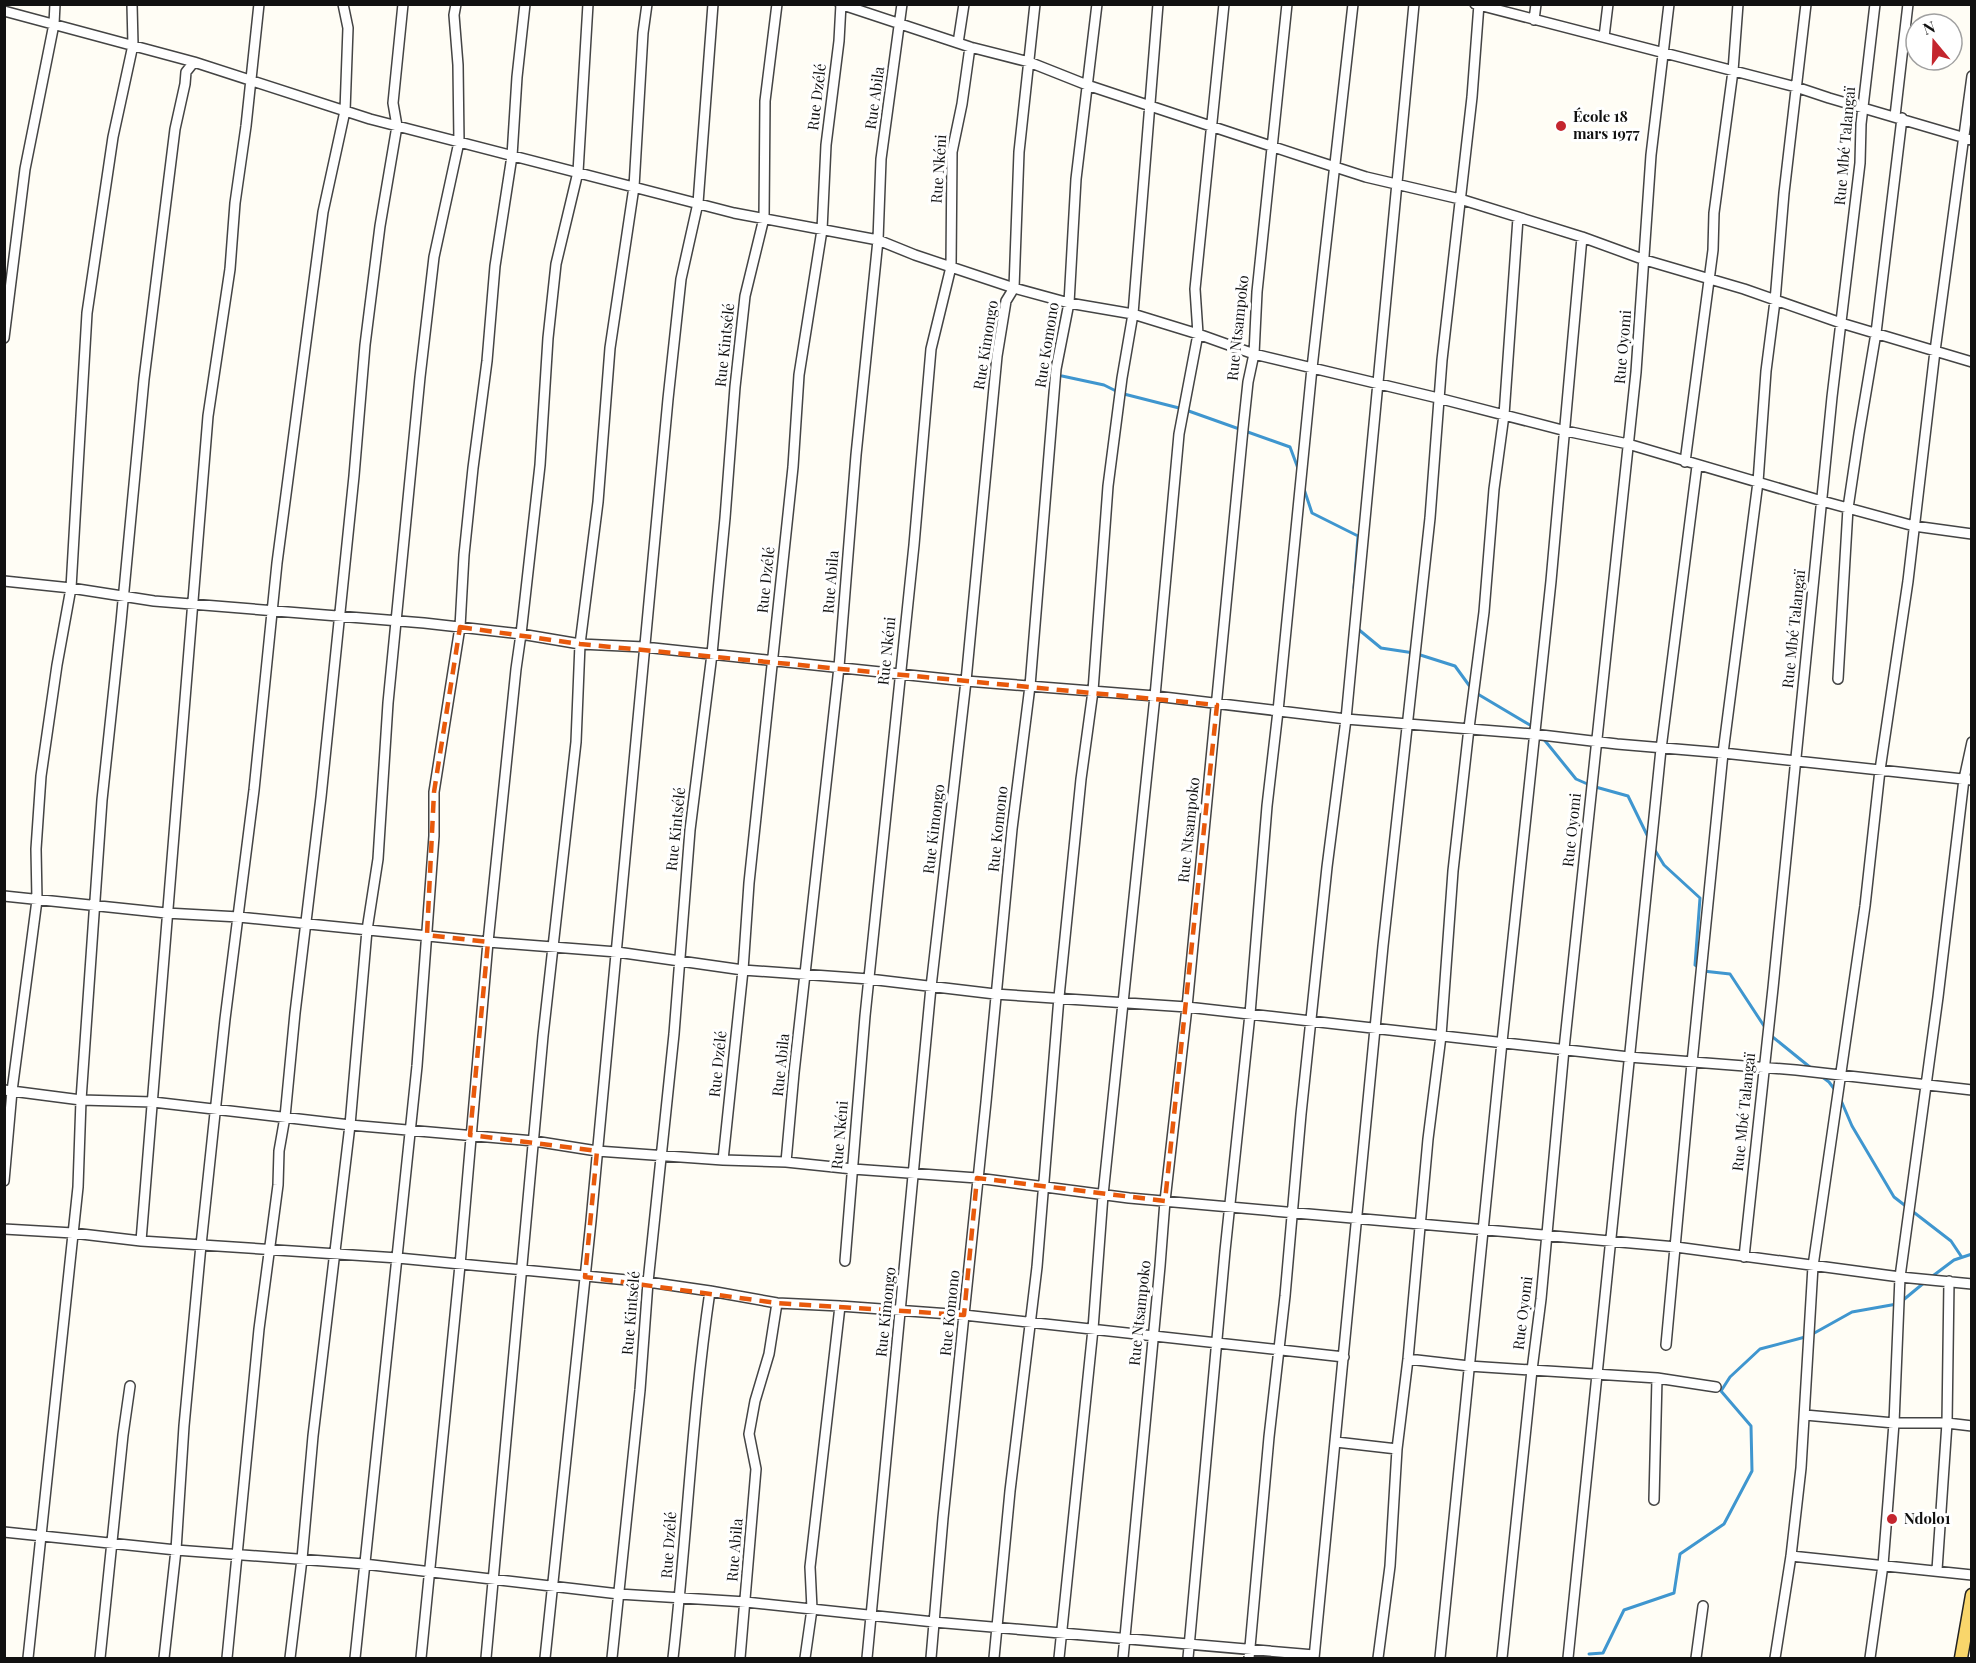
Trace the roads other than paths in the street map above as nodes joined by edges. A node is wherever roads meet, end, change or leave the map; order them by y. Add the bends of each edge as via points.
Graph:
1 (56, 4) edge
2 (132, 4) edge
3 (259, 4) edge
4 (343, 4) edge
5 (403, 4) edge
6 (456, 4) edge
7 (525, 4) edge
8 (588, 4) edge
9 (647, 4) edge
10 (713, 4) edge
11 (777, 4) edge
12 (902, 4) edge
13 (964, 4) edge
14 (1035, 4) edge
15 (1097, 4) edge
16 (1158, 4) edge
17 (1224, 4) edge
18 (1287, 4) edge
19 (1353, 4) edge
20 (1414, 4) edge
21 (1536, 4) edge
22 (1608, 4) edge
23 (1669, 4) edge
24 (1738, 4) edge
25 (1806, 4) edge
26 (1875, 4) edge
27 (1908, 4) edge
28 (841, 5) edge
29 (1478, 5) edge
30 (4, 10) edge
31 (1534, 20) junction
32 (900, 23) junction
33 (54, 24) junction
34 (1604, 38) junction
35 (957, 43) junction
36 (132, 45) junction
37 (970, 47) junction
38 (1662, 53) junction
39 (194, 62) junction
40 (1029, 62) junction
41 (1733, 71) junction
42 (1971, 76) edge
43 (251, 81) junction
44 (1087, 85) junction
45 (1796, 87) junction
46 (1149, 106) junction
47 (1863, 108) junction
48 (345, 111) junction
49 (1899, 117) junction
50 (397, 126) junction
51 (1211, 127) junction
52 (1967, 138) edge
53 (459, 142) junction
54 (1273, 146) junction
55 (512, 156) junction
56 (1336, 166) junction
57 (578, 172) junction
58 (1396, 184) junction
59 (634, 187) junction
60 (1460, 199) junction
61 (698, 203) junction
62 (764, 218) junction
63 (1518, 218) junction
64 (822, 230) junction
65 (1582, 237) junction
66 (878, 240) junction
67 (1644, 260) junction
68 (951, 267) junction
69 (1708, 279) junction
70 (1014, 288) junction
71 (1775, 301) junction
72 (1070, 303) junction
73 (1133, 314) junction
74 (1840, 323) junction
75 (1876, 333) junction
76 (1198, 334) junction
77 (4, 338) edge
78 (1935, 351) junction
79 (1254, 354) junction
80 (1971, 362) edge
81 (1312, 368) junction
82 (1377, 384) junction
83 (1438, 398) junction
84 (1504, 415) junction
85 (1566, 431) junction
86 (1628, 444) junction
87 (1685, 462) junction
88 (1697, 466) junction
89 (1758, 482) junction
90 (1822, 501) junction
91 (1848, 508) junction
92 (1914, 526) junction
93 (1971, 534) edge
94 (4, 581) edge
95 (71, 588) junction
96 (123, 596) junction
97 (194, 604) junction
98 (273, 611) junction
99 (338, 616) junction
100 (396, 621) junction
101 (460, 627) junction
102 (522, 634) junction
103 (580, 644) junction
104 (644, 647) junction
105 (712, 654) junction
106 (772, 660) junction
107 (840, 667) junction
108 (899, 674) junction
109 (1838, 679) dead end
110 (966, 681) junction
111 (1030, 686) junction
112 (1093, 691) junction
113 (1155, 696) junction
114 (1217, 705) junction
115 (1278, 711) junction
116 (1346, 719) junction
117 (1406, 725) junction
118 (1469, 728) junction
119 (1533, 734) junction
120 (1597, 741) junction
121 (1971, 742) edge
122 (1661, 749) junction
123 (1723, 753) junction
124 (1795, 762) junction
125 (1880, 770) junction
126 (1968, 779) edge
127 (4, 896) edge
128 (37, 900) junction
129 (94, 904) junction
130 (166, 914) junction
131 (239, 917) junction
132 (307, 924) junction
133 (367, 930) junction
134 (427, 935) junction
135 (488, 942) junction
136 (554, 946) junction
137 (617, 952) junction
138 (679, 962) junction
139 (743, 970) junction
140 (806, 974) junction
141 (869, 979) junction
142 (931, 987) junction
143 (995, 994) junction
144 (1059, 997) junction
145 (1123, 1002) junction
146 (1187, 1007) junction
147 (1250, 1014) junction
148 (1312, 1021) junction
149 (1376, 1029) junction
150 (1441, 1036) junction
151 (1502, 1042) junction
152 (1564, 1049) junction
153 (1629, 1057) junction
154 (1692, 1063) junction
155 (1764, 1068) junction
156 (1841, 1075) junction
157 (1926, 1084) junction
158 (8, 1090) edge
159 (1971, 1090) edge
160 (81, 1100) junction
161 (153, 1102) junction
162 (217, 1109) junction
163 (285, 1117) junction
164 (350, 1125) junction
165 (410, 1130) junction
166 (470, 1135) junction
167 (534, 1141) junction
168 (597, 1151) junction
169 (662, 1155) junction
170 (723, 1160) junction
171 (786, 1162) junction
172 (853, 1169) junction
173 (914, 1174) junction
174 (977, 1178) junction
175 (4, 1181) edge
176 (1043, 1187) junction
177 (1103, 1195) junction
178 (1165, 1201) junction
179 (1230, 1206) junction
180 (1293, 1211) junction
181 (1357, 1217) junction
182 (1420, 1223) junction
183 (4, 1229) edge
184 (1484, 1230) junction
185 (74, 1233) junction
186 (1546, 1234) junction
187 (141, 1241) junction
188 (1610, 1241) junction
189 (201, 1245) junction
190 (1676, 1247) junction
191 (269, 1249) junction
192 (336, 1254) junction
193 (1744, 1257) junction
194 (398, 1258) junction
195 (845, 1261) dead end
196 (460, 1265) junction
197 (1813, 1266) junction
198 (522, 1271) junction
199 (585, 1277) junction
200 (1900, 1277) junction
201 (1949, 1281) junction
202 (648, 1282) junction
203 (1971, 1284) edge
204 (710, 1291) junction
205 (777, 1303) junction
206 (840, 1306) junction
207 (901, 1311) junction
208 (964, 1315) junction
209 (1029, 1322) junction
210 (1093, 1329) junction
211 (1153, 1336) junction
212 (1216, 1342) junction
213 (1666, 1345) dead end
214 (1278, 1349) junction
215 (1344, 1357) junction
216 (1408, 1359) junction
217 (1469, 1366) junction
218 (1532, 1370) junction
219 (1597, 1375) junction
220 (1657, 1378) junction
221 (130, 1386) dead end
222 (1716, 1388) dead end
223 (1804, 1415) junction
224 (1894, 1423) junction
225 (1947, 1423) junction
226 (1971, 1426) edge
227 (1336, 1442) junction
228 (1397, 1449) junction
229 (1654, 1500) dead end
230 (4, 1532) edge
231 (42, 1536) junction
232 (112, 1543) junction
233 (176, 1550) junction
234 (237, 1554) junction
235 (1791, 1556) junction
236 (302, 1559) junction
237 (364, 1564) junction
238 (1883, 1565) junction
239 (1936, 1570) junction
240 (430, 1572) junction
241 (1971, 1575) edge
242 (493, 1580) junction
243 (553, 1587) junction
244 (619, 1594) junction
245 (1971, 1595) edge
246 (680, 1596) junction
247 (746, 1602) junction
248 (1703, 1606) dead end
249 (812, 1609) junction
250 (872, 1615) junction
251 (934, 1622) junction
252 (997, 1628) junction
253 (1062, 1634) junction
254 (1125, 1639) junction
255 (1190, 1644) junction
256 (1250, 1654) edge
257 (1314, 1657) edge
258 (28, 1659) edge
259 (100, 1659) edge
260 (164, 1659) edge
261 (227, 1659) edge
262 (290, 1659) edge
263 (355, 1659) edge
264 (421, 1659) edge
265 (486, 1659) edge
266 (545, 1659) edge
267 (612, 1659) edge
268 (673, 1659) edge
269 (740, 1659) edge
270 (805, 1659) edge
271 (867, 1659) edge
272 (931, 1659) edge
273 (994, 1659) edge
274 (1059, 1659) edge
275 (1122, 1659) edge
276 (1188, 1659) edge
277 (1378, 1659) edge
278 (1440, 1659) edge
279 (1502, 1659) edge
280 (1568, 1659) edge
281 (1696, 1659) edge
282 (1775, 1659) edge
283 (1870, 1659) edge
284 (1961, 1659) edge

1 - 33 street
2 - 36 street
3 - 43 street
4 - 48 street via 348,28
5 - 50 street via 393,103
6 - 53 street
7 - 55 street
8 - 57 street
9 - 59 street
10 - 61 street
11 - 62 street, Rue Kintsélé via 765,100
12 - 32 street, Rue Abila
13 - 35 street
14 - 40 street, Rue Kimongo
15 - 44 street, Rue Komono
16 - 46 street
17 - 51 street
18 - 54 street, Rue Ntsampoko
19 - 56 street
20 - 58 street
21 - 31 street
22 - 34 street
23 - 38 street, Rue Oyomi
24 - 41 street
25 - 45 street
26 - 47 street, Rue Mbé Talangaï
27 - 49 street
28 - 32 street
28 - 64 street, Rue Dzélé via 826,145
29 - 31 street
29 - 60 street
30 - 33 street
31 - 34 street
32 - 35 street
32 - 66 street, Rue Abila via 881,159
33 - 36 street
33 - 77 street via 25,169
34 - 38 street
35 - 37 street
36 - 39 street
36 - 95 street via 113,137 87,313
37 - 40 street
37 - 68 street, Rue Nkéni via 952,153
38 - 41 street
38 - 67 street, Rue Oyomi
39 - 43 street
39 - 96 street via 186,72 175,129 144,379
40 - 44 street
40 - 70 street, Rue Kimongo via 1019,152
41 - 45 street
41 - 69 street
42 - 52 street
43 - 48 street
43 - 97 street via 230,269 208,416
44 - 46 street
44 - 72 street, Rue Komono via 1076,179
45 - 47 street
45 - 71 street
46 - 51 street
46 - 73 street
47 - 49 street
47 - 74 street, Rue Mbé Talangaï
48 - 50 street
48 - 98 street via 323,212
49 - 52 street
49 - 75 street
50 - 53 street
50 - 99 street via 366,333
51 - 54 street
51 - 76 street via 1195,289
52 - 78 street
53 - 55 street
53 - 100 street via 434,257
54 - 56 street
54 - 79 street, Rue Ntsampoko
55 - 57 street
55 - 101 street via 495,266 465,544
56 - 58 street
56 - 81 street
57 - 59 street
57 - 102 street via 556,264
58 - 60 street
58 - 82 street
59 - 61 street
59 - 103 street via 610,348 598,502
60 - 63 street
60 - 83 street
61 - 62 street
61 - 104 street via 681,279
62 - 64 street
62 - 105 street, Rue Kintsélé via 746,296 735,387
63 - 65 street
63 - 84 street
64 - 66 street
64 - 106 street, Rue Dzélé via 799,375
65 - 67 street
65 - 85 street
66 - 68 street
66 - 107 street, Rue Abila
67 - 69 street
67 - 86 street, Rue Oyomi
68 - 70 street
68 - 108 street, Rue Nkéni via 932,349
69 - 71 street
69 - 87 street
70 - 72 street
70 - 110 street, Rue Kimongo via 1006,301 997,356
71 - 74 street
71 - 89 street
72 - 73 street
72 - 111 street, Rue Komono via 1056,369
73 - 76 street
73 - 112 street via 1108,486
74 - 75 street
74 - 90 street, Rue Mbé Talangaï
75 - 78 street
75 - 91 street
76 - 79 street
76 - 113 street via 1179,434
78 - 80 street
78 - 92 street
79 - 81 street
79 - 114 street, Rue Ntsampoko via 1244,417
81 - 82 street
81 - 115 street
82 - 83 street
82 - 116 street
83 - 84 street
83 - 117 street via 1430,518
84 - 85 street
84 - 118 street
85 - 86 street
85 - 119 street
86 - 87 street
86 - 120 street, Rue Oyomi
87 - 88 street
88 - 89 street
88 - 122 street
89 - 90 street
89 - 123 street
90 - 91 street
90 - 124 street, Rue Mbé Talangaï
91 - 92 street
91 - 109 street
92 - 93 street
92 - 125 street
94 - 95 street
95 - 96 street
95 - 128 street via 41,776
96 - 97 street
96 - 129 street
97 - 98 street
97 - 130 street
98 - 99 street
98 - 131 street
99 - 100 street
99 - 132 street
100 - 101 street
100 - 133 street via 378,859
101 - 102 street
101 - 134 street via 434,792
102 - 103 street
102 - 135 street
103 - 104 street
103 - 136 street via 576,742
104 - 105 street
104 - 137 street
105 - 106 street
105 - 138 street, Rue Kintsélé via 690,830
106 - 107 street
106 - 139 street, Rue Dzélé
107 - 108 street
107 - 140 street, Rue Abila
108 - 110 street
108 - 141 street, Rue Nkéni
110 - 111 street
110 - 142 street, Rue Kimongo
111 - 112 street
111 - 143 street, Rue Komono
112 - 113 street
112 - 144 street
113 - 114 street
113 - 145 street
114 - 115 street
114 - 146 street, Rue Ntsampoko
115 - 116 street
115 - 147 street
116 - 117 street
116 - 148 street
117 - 118 street
117 - 149 street
118 - 119 street
118 - 150 street
119 - 120 street
119 - 151 street
120 - 122 street
120 - 152 street, Rue Oyomi
121 - 126 street
122 - 123 street
122 - 153 street
123 - 124 street
123 - 154 street
124 - 125 street
124 - 155 street, Rue Mbé Talangaï
125 - 126 street
125 - 156 street
126 - 157 street
127 - 128 street
128 - 129 street
128 - 158 street
129 - 130 street
129 - 160 street
130 - 131 street
130 - 161 street
131 - 132 street
131 - 162 street
132 - 133 street
132 - 163 street
133 - 134 street
133 - 164 street
134 - 135 street
134 - 165 street
135 - 136 street
135 - 166 street
136 - 137 street
136 - 167 street
137 - 138 street
137 - 168 street
138 - 139 street
138 - 169 street, Rue Kintsélé
139 - 140 street
139 - 170 street, Rue Dzélé
140 - 141 street
140 - 171 street, Rue Abila
141 - 142 street
141 - 172 street, Rue Nkéni
142 - 143 street
142 - 173 street, Rue Kimongo
143 - 144 street
143 - 174 street, Rue Komono
144 - 145 street
144 - 176 street
145 - 146 street
145 - 177 street
146 - 147 street
146 - 178 street, Rue Ntsampoko
147 - 148 street
147 - 179 street
148 - 149 street
148 - 180 street
149 - 150 street
149 - 181 street
150 - 151 street
150 - 182 street
151 - 152 street
151 - 184 street
152 - 153 street
152 - 186 street, Rue Oyomi
153 - 154 street
153 - 188 street
154 - 155 street
154 - 190 street
155 - 156 street
155 - 193 street, Rue Mbé Talangaï
156 - 157 street
156 - 197 street
157 - 159 street
157 - 200 street
158 - 160 street
158 - 175 street
160 - 161 street
160 - 185 street
161 - 162 street
161 - 187 street
162 - 163 street
162 - 189 street
163 - 164 street
163 - 191 street
164 - 165 street
164 - 192 street
165 - 166 street
165 - 194 street
166 - 167 street
166 - 196 street
167 - 168 street
167 - 198 street
168 - 169 street
168 - 199 street
169 - 170 street
169 - 202 street, Rue Kintsélé
170 - 171 street
171 - 172 street
172 - 173 street
172 - 195 street, Rue Nkéni
173 - 174 street
173 - 207 street, Rue Kimongo
174 - 176 street
174 - 208 street, Rue Komono
176 - 177 street
176 - 209 street
177 - 178 street
177 - 210 street
178 - 179 street
178 - 211 street, Rue Ntsampoko
179 - 180 street
179 - 212 street
180 - 181 street
180 - 214 street
181 - 182 street
181 - 215 street
182 - 184 street
182 - 216 street
183 - 185 street
184 - 186 street
184 - 217 street
185 - 187 street
185 - 231 street
186 - 188 street
186 - 218 street, Rue Oyomi
187 - 189 street
188 - 190 street
188 - 219 street
189 - 191 street
189 - 233 street
190 - 193 street
190 - 213 street
191 - 192 street
191 - 234 street
192 - 194 street
192 - 236 street
193 - 197 street
194 - 196 street
194 - 237 street
196 - 198 street
196 - 240 street
197 - 200 street
197 - 223 street
198 - 199 street
198 - 242 street
199 - 202 street
199 - 243 street
200 - 201 street
200 - 224 street
201 - 203 street
201 - 225 street
202 - 204 street
202 - 244 street, Rue Kintsélé
204 - 205 street
204 - 246 street, Rue Dzélé via 693,1425
205 - 206 street
205 - 247 street, Rue Abila via 750,1434 756,1469
206 - 207 street
206 - 249 street via 810,1567
207 - 208 street
207 - 250 street, Rue Kimongo
208 - 209 street
208 - 251 street, Rue Komono
209 - 210 street
209 - 252 street
210 - 211 street
210 - 253 street
211 - 212 street
211 - 254 street, Rue Ntsampoko
212 - 214 street
212 - 255 street
214 - 215 street
214 - 256 street
215 - 227 street
216 - 217 street
216 - 228 street
217 - 218 street
217 - 278 street
218 - 219 street
218 - 279 street, Rue Oyomi
219 - 220 street
219 - 280 street
220 - 222 street
220 - 229 street
221 - 232 street
223 - 224 street
223 - 235 street
224 - 225 street
224 - 238 street
225 - 226 street
225 - 239 street
227 - 228 street
227 - 257 street
228 - 277 street via 1390,1566
230 - 231 street
231 - 232 street
231 - 258 street
232 - 233 street
232 - 259 street
233 - 234 street
233 - 260 street
234 - 236 street
234 - 261 street
235 - 238 street
235 - 282 street
236 - 237 street
236 - 262 street
237 - 240 street
237 - 263 street
238 - 239 street
238 - 283 street
239 - 241 street
240 - 242 street
240 - 264 street
242 - 243 street
242 - 265 street
243 - 244 street
243 - 266 street
244 - 246 street
244 - 267 street, Rue Kintsélé
245 - 284 main road
246 - 247 street
246 - 268 street, Rue Dzélé
247 - 249 street
247 - 269 street, Rue Abila
248 - 281 street
249 - 250 street
249 - 270 street
250 - 251 street
250 - 271 street, Rue Kimongo
251 - 252 street
251 - 272 street, Rue Komono
252 - 253 street
252 - 273 street
253 - 254 street
253 - 274 street
254 - 255 street
254 - 275 street, Rue Ntsampoko
255 - 256 street
255 - 276 street
256 - 257 street

